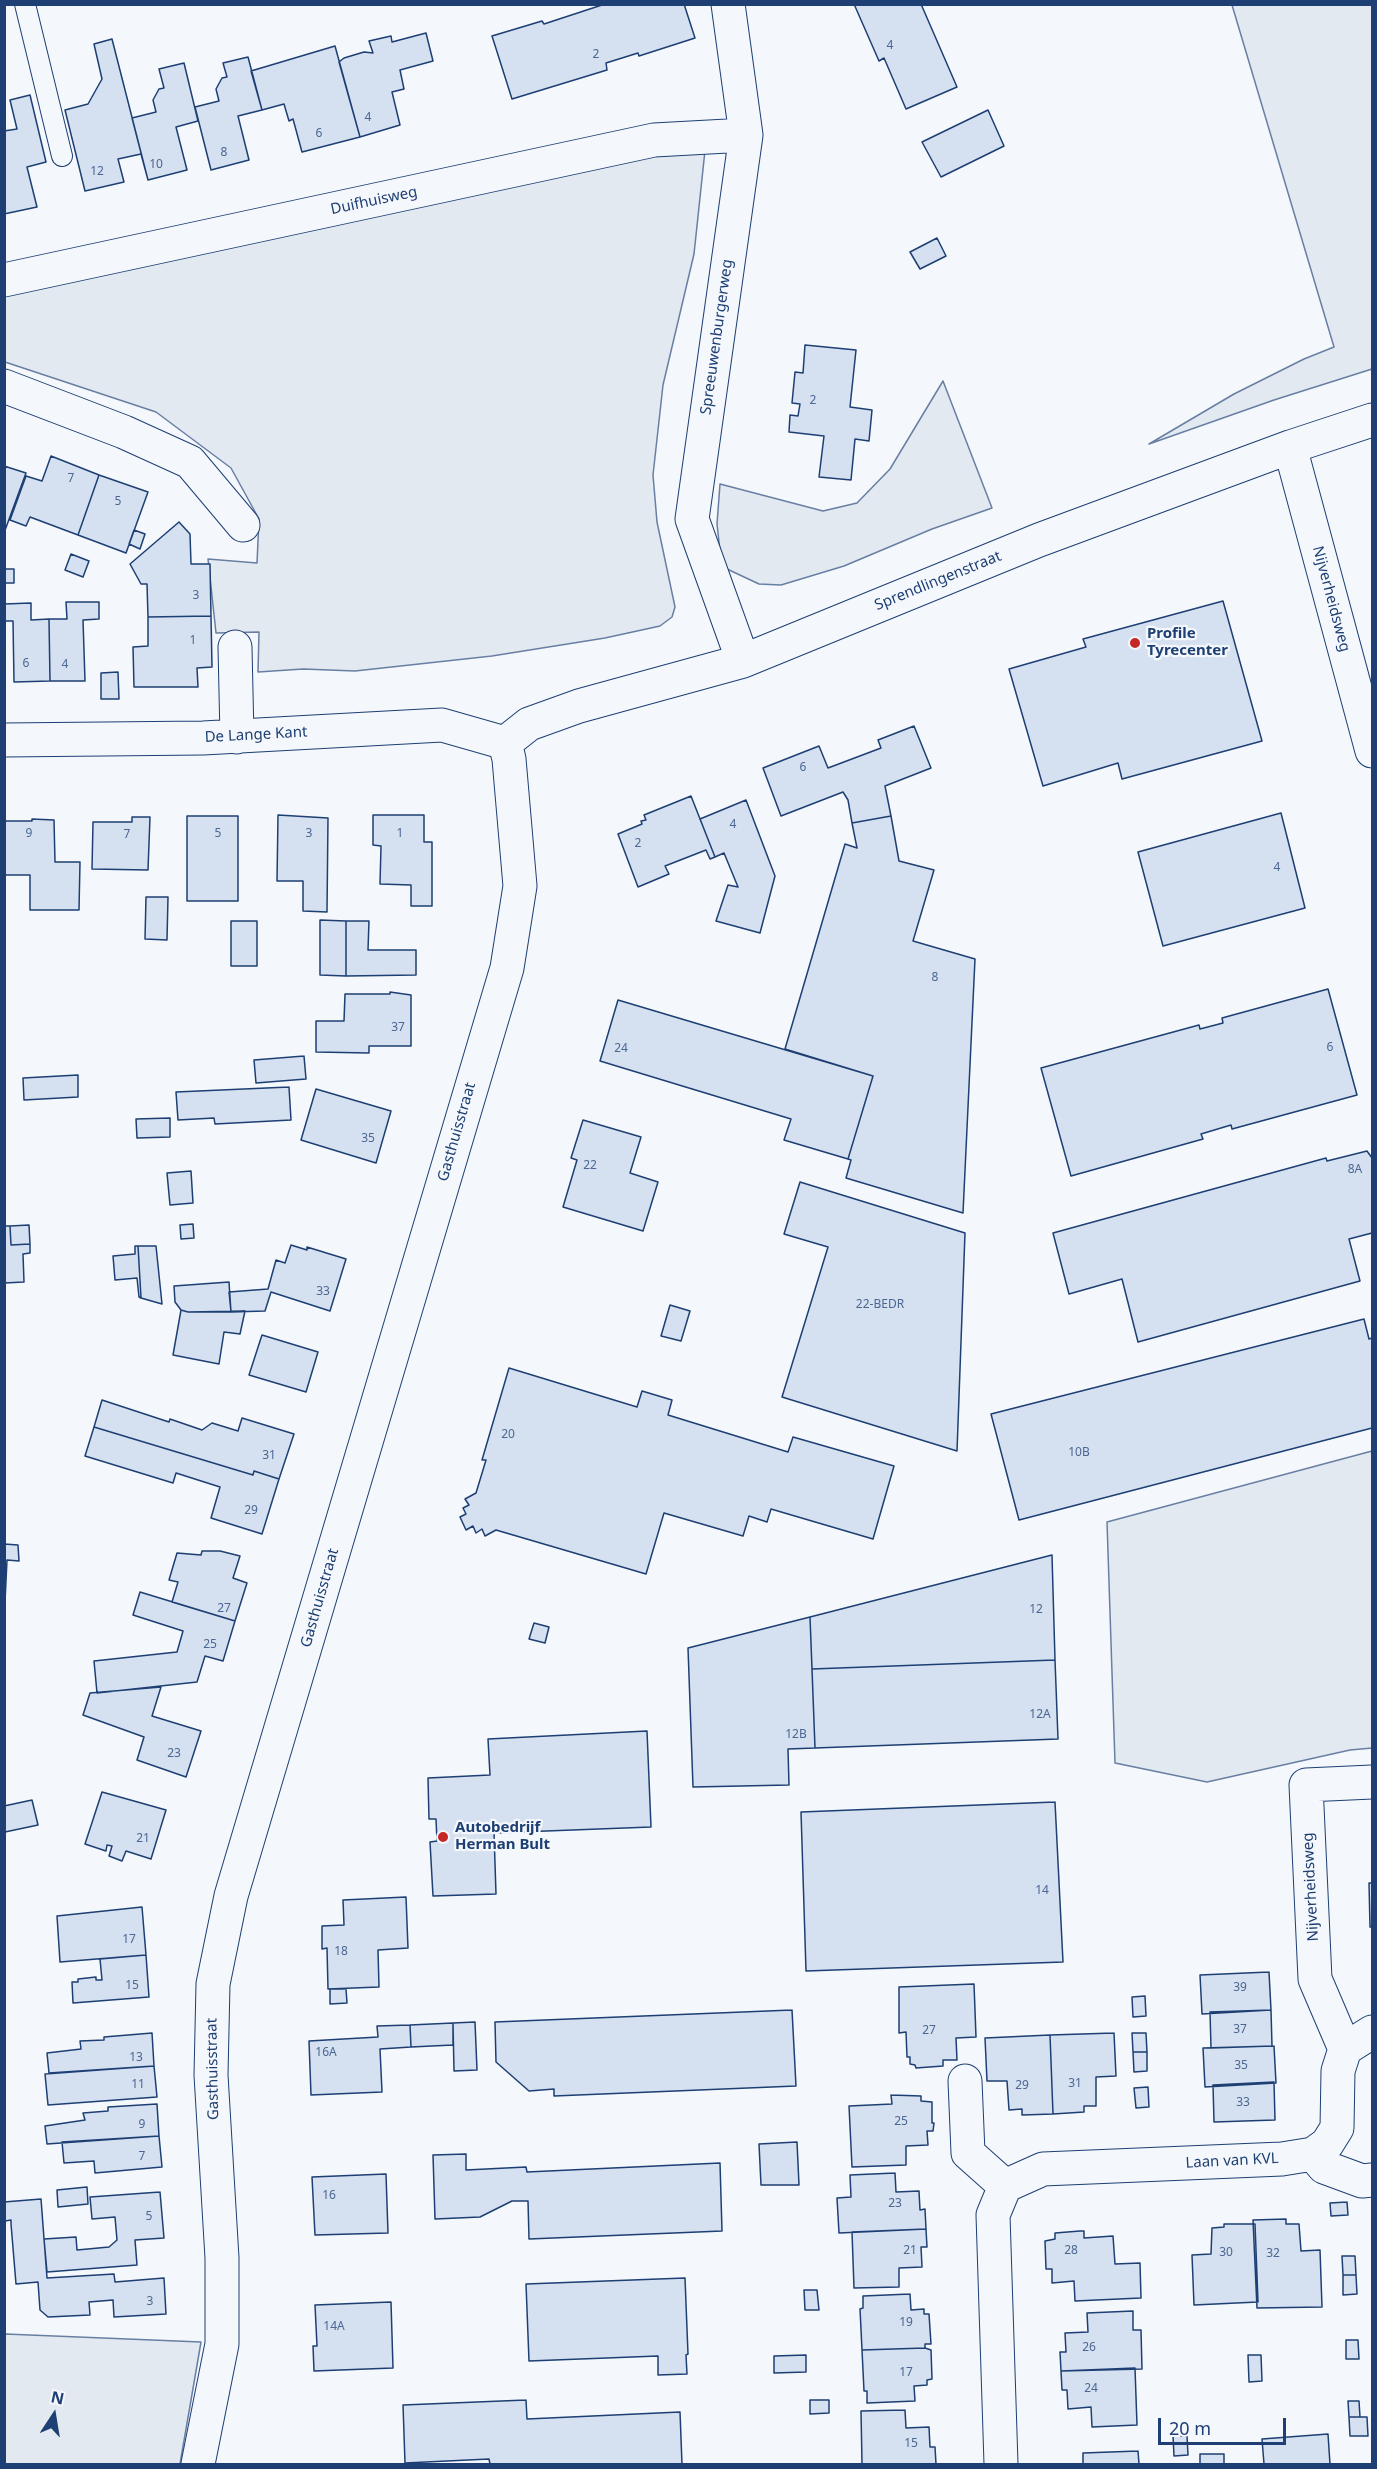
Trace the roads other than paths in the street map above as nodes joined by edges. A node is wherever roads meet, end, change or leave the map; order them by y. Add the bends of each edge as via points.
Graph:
1 (25, 4) edge
2 (728, 4) edge
3 (746, 135) junction
4 (63, 156) dead end
5 (4, 280) edge
6 (4, 386) edge
7 (1372, 420) edge
8 (1290, 447) junction
9 (243, 525) dead end
10 (235, 647) dead end
11 (743, 661) junction
12 (237, 737) junction
13 (4, 740) edge
14 (505, 743) junction
15 (1372, 751) edge
16 (1372, 1782) edge
17 (1372, 2032) edge
18 (1345, 2049) junction
19 (965, 2081) dead end
20 (1313, 2154) junction
21 (1372, 2180) edge
22 (1005, 2186) junction
23 (198, 2464) edge
24 (1001, 2464) edge

1 - 4 lane
2 - 3 street, Spreeuwenburgerweg
3 - 5 street, Duifhuisweg via 654,140
3 - 11 street, Spreeuwenburgerweg via 692,519
6 - 9 street via 190,462
7 - 8 street, Sprendlingenstraat
8 - 11 street, Sprendlingenstraat via 1039,540
8 - 15 street, Nijverheidsweg
10 - 12 street
11 - 14 street, Sprendlingenstraat via 559,713 529,724
12 - 13 street, De Lange Kant
12 - 14 street, De Lange Kant via 442,725
14 - 23 street, Gasthuisstraat via 520,886 507,968 231,1896 213,1983 211,2075 222,2258 222,2344
16 - 18 street, Nijverheidsweg via 1306,1785 1315,1979
17 - 18 street
18 - 20 street via 1338,2071 1337,2128 1327,2144
19 - 22 street via 968,2153
20 - 21 street via 1324,2167 1362,2181
20 - 22 street, Laan van KVL via 1282,2159 1043,2169
22 - 24 street via 993,2215

